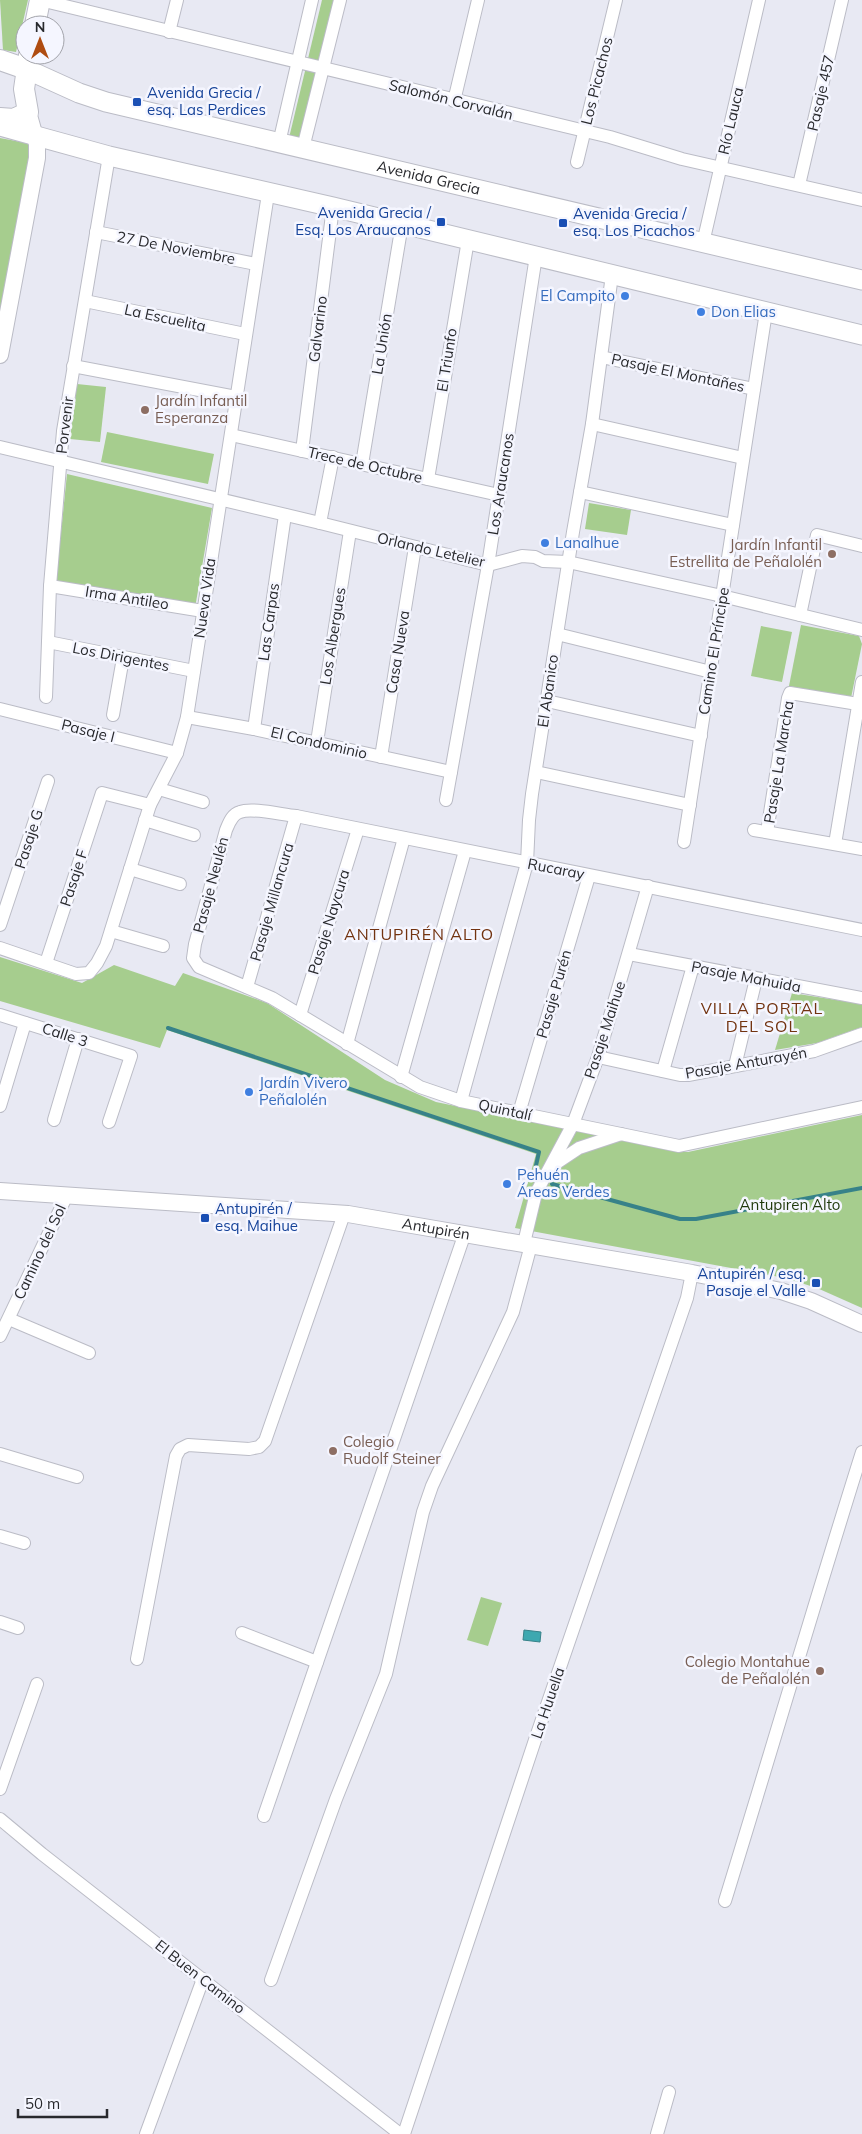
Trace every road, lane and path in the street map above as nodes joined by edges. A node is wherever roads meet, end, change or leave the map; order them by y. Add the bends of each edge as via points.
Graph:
1 (40, 0) edge
2 (177, 0) edge
3 (312, 0) edge
4 (340, 0) edge
5 (478, 0) edge
6 (616, 0) edge
7 (759, 0) edge
8 (842, 0) edge
9 (37, 15) edge
10 (170, 32) junction
11 (0, 60) edge
12 (15, 61) edge
13 (297, 62) junction
14 (28, 65) edge
15 (33, 65) edge
16 (322, 68) junction
17 (454, 100) junction
18 (28, 112) junction
19 (0, 118) edge
20 (0, 126) edge
21 (584, 132) junction
22 (35, 137) junction
23 (279, 143) junction
24 (302, 148) junction
25 (109, 156) junction
26 (577, 162) dead end
27 (720, 167) junction
28 (799, 185) junction
29 (268, 194) junction
30 (862, 200) edge
31 (334, 207) junction
32 (402, 224) junction
33 (96, 232) junction
34 (468, 240) junction
35 (703, 243) junction
36 (536, 256) junction
37 (256, 264) junction
38 (612, 275) junction
39 (862, 280) edge
40 (85, 301) junction
41 (766, 312) junction
42 (246, 334) junction
43 (862, 335) edge
44 (0, 355) edge
45 (601, 357) junction
46 (73, 366) junction
47 (754, 389) junction
48 (236, 397) junction
49 (592, 424) junction
50 (230, 435) junction
51 (0, 448) edge
52 (302, 450) junction
53 (333, 457) junction
54 (743, 458) junction
55 (61, 462) junction
56 (362, 464) junction
57 (428, 479) junction
58 (580, 492) junction
59 (499, 495) junction
60 (219, 500) junction
61 (285, 514) junction
62 (320, 523) junction
63 (733, 525) junction
64 (350, 531) junction
65 (415, 546) junction
66 (862, 546) edge
67 (568, 562) junction
68 (488, 565) junction
69 (50, 586) junction
70 (722, 596) junction
71 (203, 611) junction
72 (800, 615) junction
73 (862, 630) edge
74 (557, 634) junction
75 (48, 642) junction
76 (123, 658) junction
77 (194, 671) junction
78 (710, 672) junction
79 (862, 682) edge
80 (46, 696) dead end
81 (547, 701) junction
82 (858, 704) junction
83 (0, 709) edge
84 (113, 715) dead end
85 (187, 717) junction
86 (254, 729) junction
87 (701, 736) junction
88 (317, 742) junction
89 (177, 754) junction
90 (381, 757) junction
91 (451, 772) junction
92 (536, 772) junction
93 (48, 780) dead end
94 (159, 789) junction
95 (446, 800) dead end
96 (202, 802) dead end
97 (150, 805) junction
98 (690, 805) junction
99 (250, 811) joint
100 (296, 816) junction
101 (146, 820) junction
102 (358, 829) junction
103 (754, 830) dead end
104 (767, 832) junction
105 (194, 834) dead end
106 (404, 838) junction
107 (684, 842) dead end
108 (835, 844) junction
109 (862, 848) edge
110 (465, 851) junction
111 (527, 863) junction
112 (130, 869) junction
113 (589, 876) junction
114 (180, 884) dead end
115 (648, 886) junction
116 (0, 926) edge
117 (862, 930) edge
118 (111, 931) junction
119 (195, 944) joint
120 (163, 946) dead end
121 (0, 948) edge
122 (629, 954) junction
123 (46, 964) junction
124 (693, 966) junction
125 (756, 979) junction
126 (248, 987) junction
127 (862, 998) edge
128 (0, 1015) edge
129 (300, 1015) junction
130 (25, 1023) junction
131 (862, 1034) edge
132 (78, 1040) junction
133 (348, 1044) junction
134 (598, 1057) junction
135 (735, 1066) junction
136 (663, 1072) junction
137 (401, 1076) junction
138 (461, 1101) junction
139 (0, 1106) edge
140 (862, 1107) edge
141 (519, 1113) junction
142 (54, 1120) dead end
143 (109, 1122) dead end
144 (573, 1124) junction
145 (622, 1134) junction
146 (550, 1168) junction
147 (0, 1191) edge
148 (66, 1195) junction
149 (344, 1214) junction
150 (465, 1233) junction
151 (528, 1244) junction
152 (692, 1273) junction
153 (9, 1319) junction
154 (862, 1324) edge
155 (0, 1336) edge
156 (89, 1353) dead end
157 (862, 1452) edge
158 (0, 1454) edge
159 (77, 1477) dead end
160 (0, 1536) edge
161 (24, 1543) dead end
162 (0, 1622) edge
163 (18, 1628) dead end
164 (242, 1633) dead end
165 (137, 1659) dead end
166 (317, 1662) junction
167 (37, 1684) dead end
168 (0, 1789) edge
169 (264, 1816) dead end
170 (0, 1819) edge
171 (726, 1901) dead end
172 (203, 1979) junction
173 (271, 1980) dead end
174 (669, 2092) dead end
175 (146, 2134) edge
176 (400, 2134) edge
177 (404, 2134) edge
178 (657, 2134) edge

1 - 9 main road
1 - 10 street, Salomón Corvalán
2 - 10 street
3 - 13 street
4 - 16 street
5 - 17 street
6 - 21 street, Los Picachos
7 - 27 street, Río Lauca
8 - 28 street, Pasaje 457
10 - 13 street, Salomón Corvalán
11 - 12 main road, Avenida Grecia
13 - 16 street, Salomón Corvalán
13 - 23 street
14 - 18 main road via 24,89
15 - 23 main road, Avenida Grecia via 79,93 106,102
16 - 17 street, Salomón Corvalán
16 - 24 street
17 - 21 street, Salomón Corvalán
18 - 19 main road via 14,119
18 - 22 street
20 - 22 main road
21 - 26 street, Los Picachos
21 - 27 street, Salomón Corvalán
22 - 25 main road
22 - 44 street via 38,152 35,172
23 - 24 main road, Avenida Grecia
24 - 35 main road, Avenida Grecia
25 - 29 main road
25 - 33 street, Porvenir
27 - 28 street, Salomón Corvalán
27 - 35 street, Río Lauca
28 - 30 street, Salomón Corvalán
29 - 31 main road
29 - 37 street, Nueva Vida
31 - 32 main road
31 - 52 street, Galvarino
32 - 34 main road
32 - 56 street, La Unión
33 - 37 street, 27 De Noviembre
33 - 40 street, Porvenir
34 - 36 main road
34 - 57 street, El Triunfo
35 - 39 main road, Avenida Grecia
36 - 38 main road
36 - 59 street, Los Araucanos
37 - 42 street, Nueva Vida
38 - 41 main road
38 - 45 street, El Abanico
40 - 42 street, La Escuelita
40 - 46 street, Porvenir
41 - 43 main road
41 - 47 street, Camino El Príncipe
42 - 48 street, Nueva Vida
45 - 47 street, Pasaje El Montañes
45 - 49 street, El Abanico
46 - 48 street
46 - 55 street, Porvenir
47 - 54 street, Camino El Príncipe
48 - 50 street, Nueva Vida
49 - 54 street
49 - 58 street, El Abanico
50 - 52 street, Trece de Octubre
50 - 60 street, Nueva Vida
51 - 55 street, Orlando Letelier
52 - 53 street, Trece de Octubre
53 - 56 street, Trece de Octubre
53 - 62 street
54 - 63 street, Camino El Príncipe
55 - 60 street, Orlando Letelier
55 - 69 street, Porvenir
56 - 57 street, Trece de Octubre
57 - 59 street, Trece de Octubre
58 - 63 street
58 - 67 street, El Abanico
59 - 68 street, Los Araucanos
60 - 61 street, Orlando Letelier
60 - 71 street, Nueva Vida
61 - 62 street, Orlando Letelier
61 - 86 street, Las Carpas
62 - 64 street, Orlando Letelier
63 - 70 street, Camino El Príncipe
64 - 65 street, Orlando Letelier
64 - 88 street, Los Albergues
65 - 68 street, Orlando Letelier
65 - 90 street, Casa Nueva
66 - 72 street via 817,535
67 - 68 street, Orlando Letelier via 522,556
67 - 70 street, Orlando Letelier
67 - 74 street, El Abanico
68 - 91 street, Los Araucanos
69 - 71 street, Irma Antileo
69 - 75 street, Porvenir
70 - 72 street, Orlando Letelier
70 - 78 street, Camino El Príncipe
71 - 77 street, Nueva Vida
72 - 73 street, Orlando Letelier
74 - 78 street
74 - 81 street, El Abanico
75 - 76 street, Los Dirigentes
75 - 80 street, Porvenir
76 - 77 street, Los Dirigentes
76 - 84 street
77 - 85 street, Nueva Vida
78 - 87 street, Camino El Príncipe
79 - 82 street
81 - 87 street
81 - 92 street, El Abanico
82 - 104 street, Pasaje La Marcha via 790,693
82 - 108 street
83 - 89 street, Pasaje I
85 - 86 street, El Condominio
85 - 89 street, Nueva Vida
86 - 88 street, El Condominio
87 - 98 street, Camino El Príncipe
88 - 90 street, El Condominio
89 - 94 street, Nueva Vida
90 - 91 street, El Condominio
91 - 95 street, Los Araucanos
92 - 98 street
92 - 111 street, El Abanico
93 - 116 street, Pasaje G
94 - 96 street
94 - 97 street, Nueva Vida
97 - 101 street, Nueva Vida
97 - 123 street, Pasaje F via 102,793
98 - 107 street, Camino El Príncipe
99 - 100 street, Rucaray
99 - 119 street, Pasaje Neulén via 240,812 230,819
100 - 102 street, Rucaray
100 - 126 street, Pasaje Millancura
101 - 105 street
101 - 112 street, Nueva Vida
102 - 106 street, Rucaray
102 - 129 street, Pasaje Naycura
103 - 104 street
104 - 108 street
106 - 110 street, Rucaray
106 - 133 street
108 - 109 street
110 - 111 street, Rucaray
110 - 137 street
111 - 113 street, Rucaray
111 - 138 street, El Abanico
112 - 114 street
112 - 118 street, Nueva Vida
113 - 115 street, Rucaray
113 - 141 street, Pasaje Purén
115 - 117 street, Rucaray
115 - 122 street, Pasaje Maihue
118 - 120 street
118 - 123 street, Nueva Vida via 97,963 88,973 76,974
119 - 126 street, Quintalí via 193,958 199,967
121 - 123 street
122 - 124 street, Pasaje Mahuida
122 - 134 street, Pasaje Maihue
124 - 125 street, Pasaje Mahuida
124 - 136 street
125 - 127 street, Pasaje Mahuida
125 - 135 street
126 - 129 street, Quintalí
128 - 130 street, Calle 3
129 - 133 street, Quintalí
130 - 132 street, Calle 3
130 - 139 street
131 - 135 street, Pasaje Anturayén via 814,1051
132 - 142 street
132 - 143 street, Calle 3 via 131,1056
133 - 137 street, Quintalí
134 - 136 street, Pasaje Anturayén
134 - 144 street, Pasaje Maihue
135 - 136 street, Pasaje Anturayén via 688,1075
137 - 138 street, Quintalí via 436,1094
138 - 141 street, Quintalí
140 - 145 street, Quintalí via 679,1146
141 - 144 street, Quintalí
144 - 145 street, Quintalí
144 - 146 street, Pasaje Maihue
145 - 146 street, Pasaje Maihue via 579,1148
146 - 151 street, Pasaje Maihue via 536,1193
147 - 148 street, Antupirén
148 - 149 street, Antupirén
148 - 153 street, Camino del Sol
149 - 150 street, Antupirén
149 - 165 street via 264,1441 259,1447 249,1449 188,1445 176,1456
150 - 151 street, Antupirén
150 - 166 street
151 - 152 street, Antupirén
151 - 173 street, Pasaje Maihue via 513,1312 432,1486 423,1512 386,1674 336,1799
152 - 154 street, Antupirén via 781,1291
152 - 177 street, La Huuella via 687,1298
153 - 155 street, Camino del Sol
153 - 156 street
157 - 171 street via 808,1621
158 - 159 street
160 - 161 street
162 - 163 street
164 - 166 street
166 - 169 street
167 - 168 street
170 - 172 street, El Buen Camino
172 - 175 street
172 - 176 street, El Buen Camino
174 - 178 street

